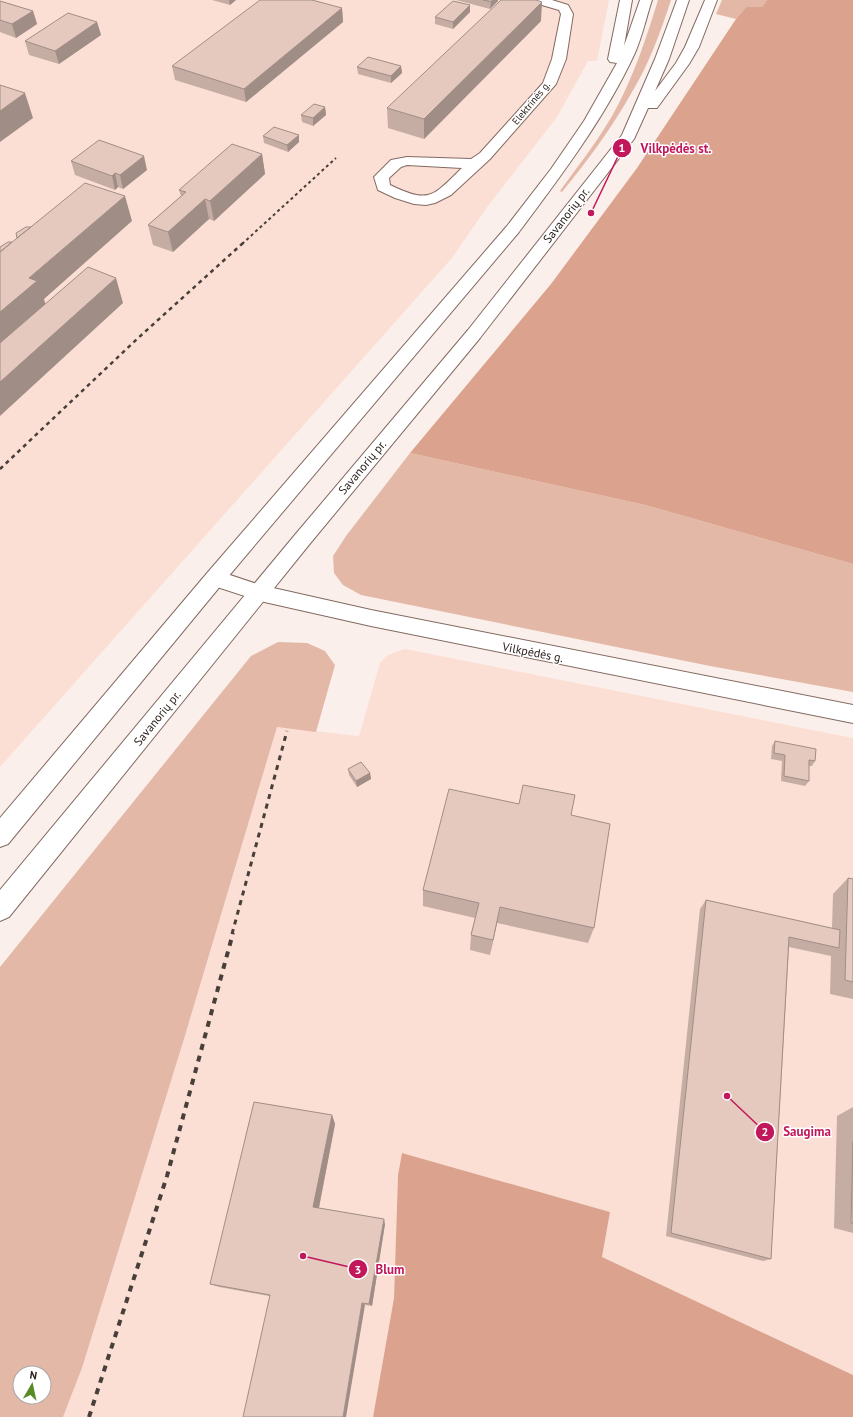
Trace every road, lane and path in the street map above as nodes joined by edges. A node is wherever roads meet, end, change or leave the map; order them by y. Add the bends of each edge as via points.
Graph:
1 (538, 0) edge
2 (626, 0) edge
3 (646, 0) edge
4 (683, 0) edge
5 (711, 0) edge
6 (614, 78) junction
7 (628, 136) junction
8 (474, 164) junction
9 (216, 578) junction
10 (260, 593) junction
11 (853, 714) edge
12 (0, 836) edge
13 (0, 909) edge

1 - 8 main road, Elektrinės g. via 564,8 567,14 559,59 549,84 485,156
2 - 6 main road via 616,50
3 - 6 main road via 628,54
4 - 7 main road, Savanorių pr. via 662,59
5 - 7 main road via 689,53
6 - 9 main road via 591,121 557,172 513,229
7 - 10 main road, Savanorių pr. via 474,334
8 - 8 main road, Elektrinės g. via 432,200 402,196 383,187 381,177 396,163 407,161
9 - 10 main road, Vilkpėdės g.
9 - 12 main road
10 - 11 main road, Vilkpėdės g. via 417,628
10 - 13 main road, Savanorių pr.

